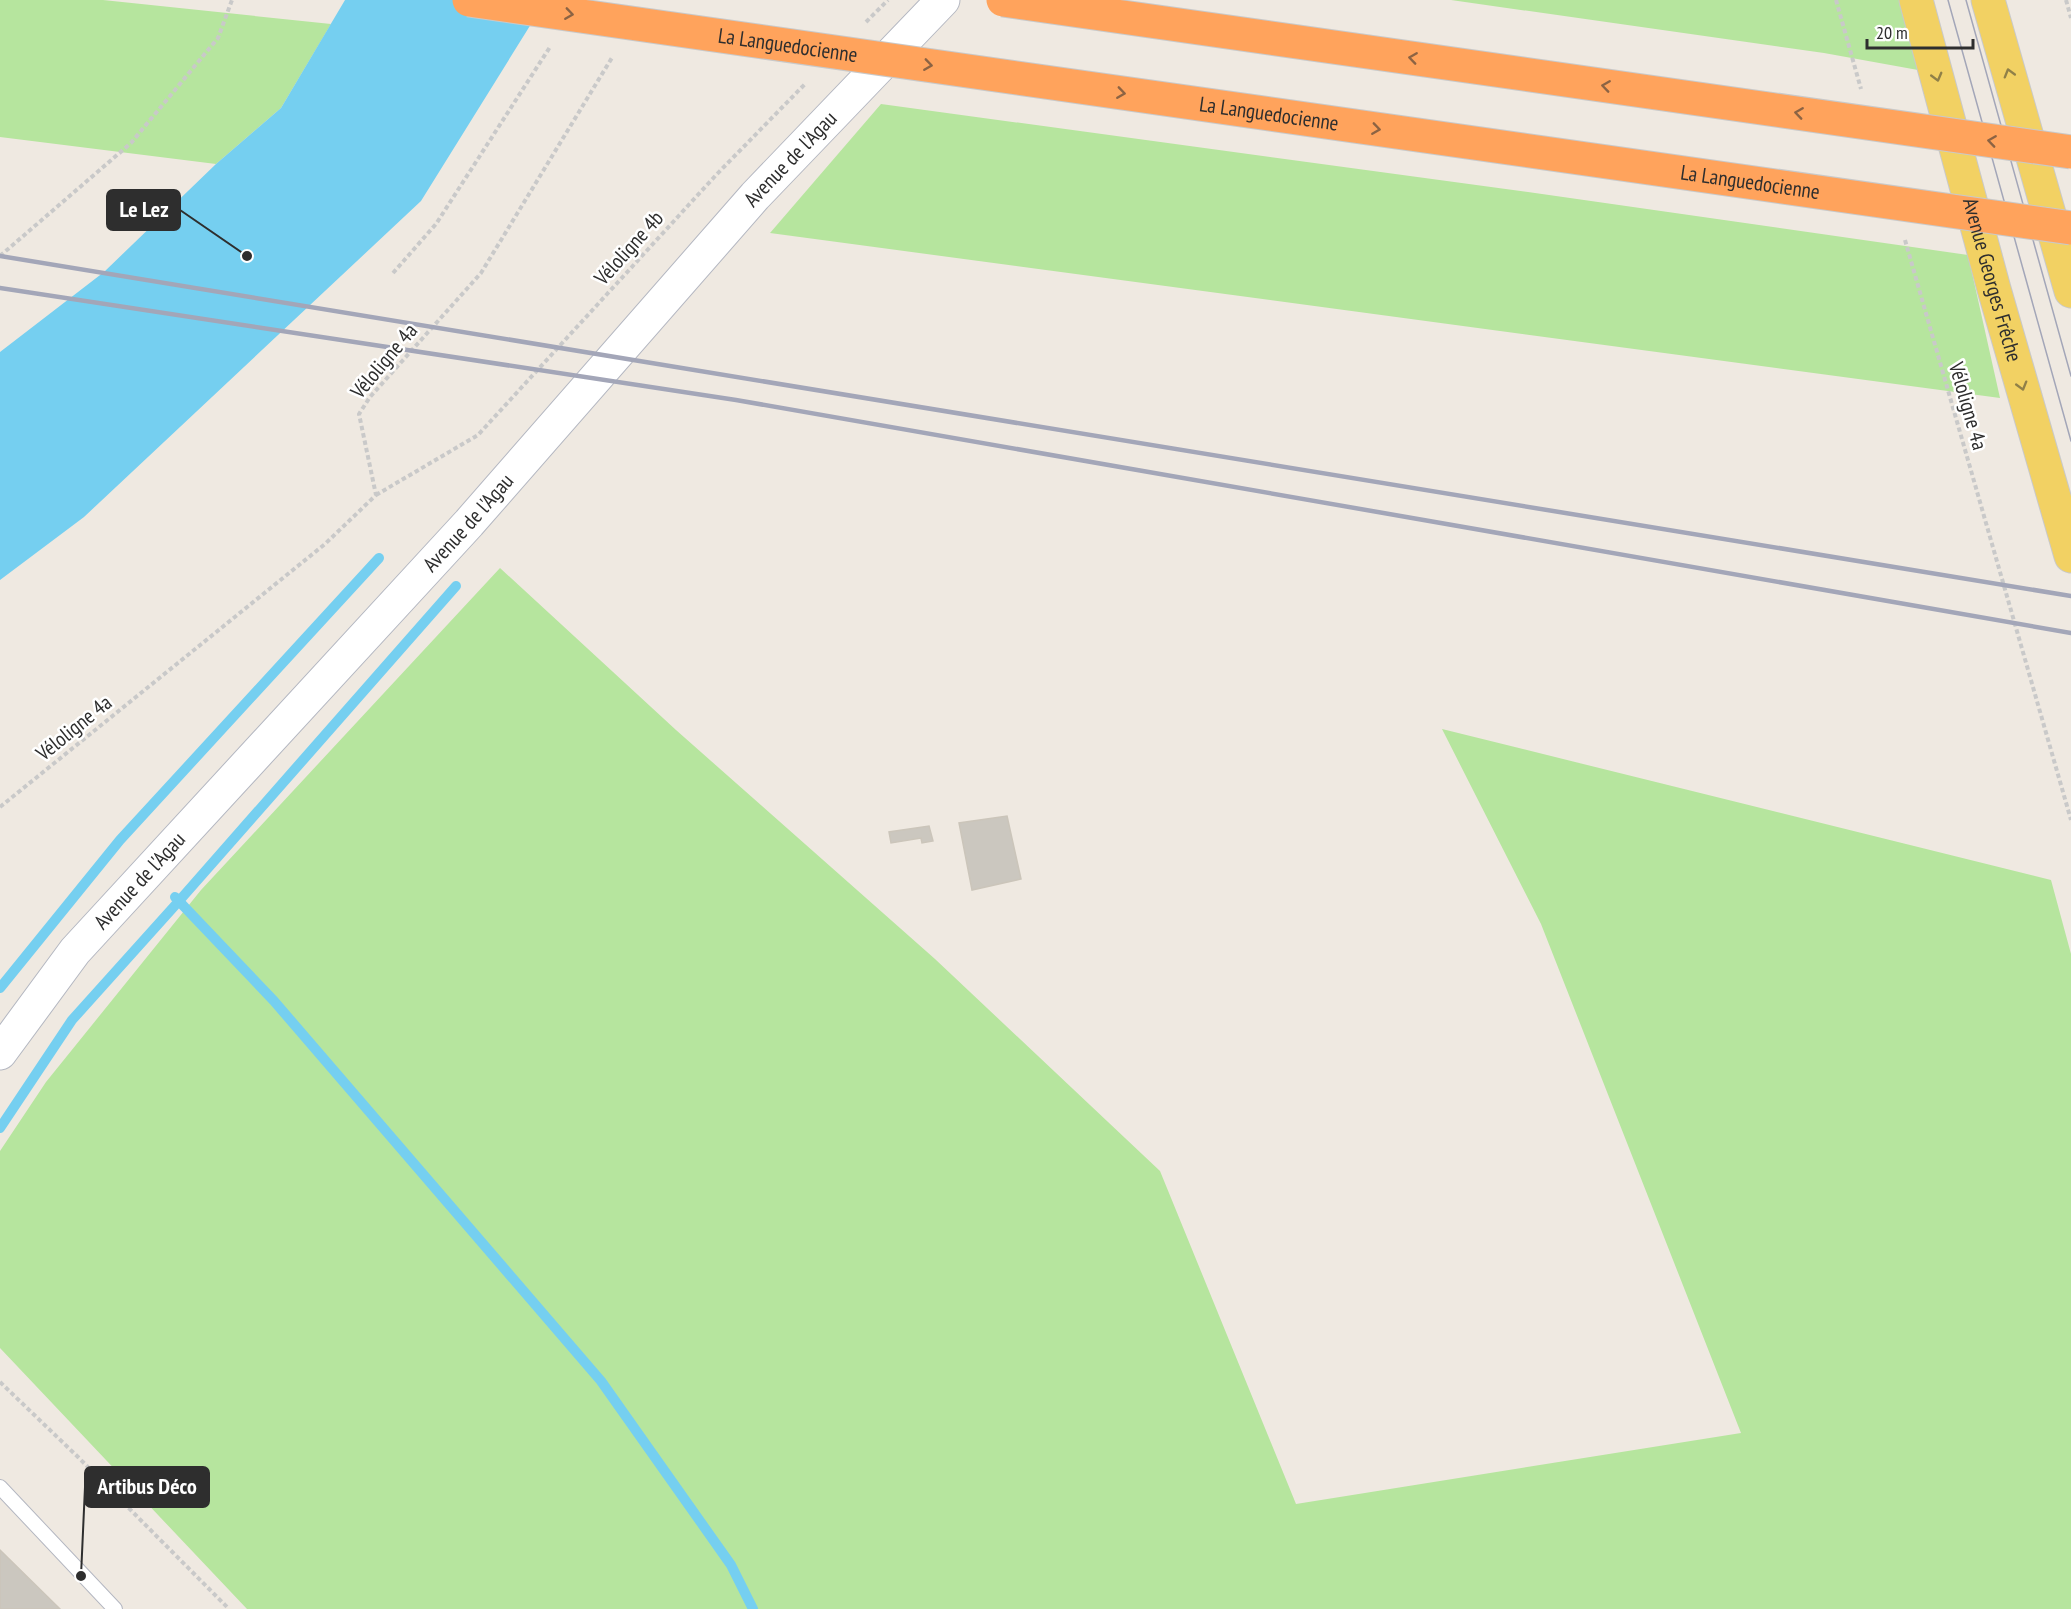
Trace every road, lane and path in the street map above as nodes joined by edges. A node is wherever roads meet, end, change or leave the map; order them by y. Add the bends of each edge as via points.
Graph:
1 (232, 0) edge
2 (469, 0) edge
3 (888, 0) edge
4 (943, 0) edge
5 (1003, 0) edge
6 (1836, 0) edge
7 (1916, 0) edge
8 (1988, 0) edge
9 (2066, 0) edge
10 (2071, 18) edge
11 (864, 25) dead end
12 (550, 46) dead end
13 (616, 51) dead end
14 (807, 83) dead end
15 (1862, 91) dead end
16 (2071, 152) edge
17 (2071, 228) edge
18 (1904, 239) dead end
19 (0, 256) edge
20 (393, 273) dead end
21 (2071, 291) edge
22 (376, 495) junction
23 (2071, 556) edge
24 (0, 807) edge
25 (2071, 820) edge
26 (0, 1053) edge
27 (0, 1382) edge
28 (0, 1487) edge
29 (115, 1609) edge
30 (229, 1609) edge

1 - 19 path via 218,38 131,143
2 -> 17 highway, La Languedocienne, bridge
3 - 11 path
4 - 26 street, Avenue de l'Agau via 755,196 469,523 75,951
16 -> 5 highway, bridge
6 - 15 path
7 -> 23 main road, Avenue Georges Frêche
21 -> 8 main road
9 - 10 path
12 - 20 path via 436,224
13 - 22 path, Véloligne 4a via 481,273 359,414
14 - 22 path, Véloligne 4b via 717,174 478,435
18 - 25 path, Véloligne 4a
22 - 24 path, Véloligne 4a via 325,544
27 - 30 path
28 - 29 lane

